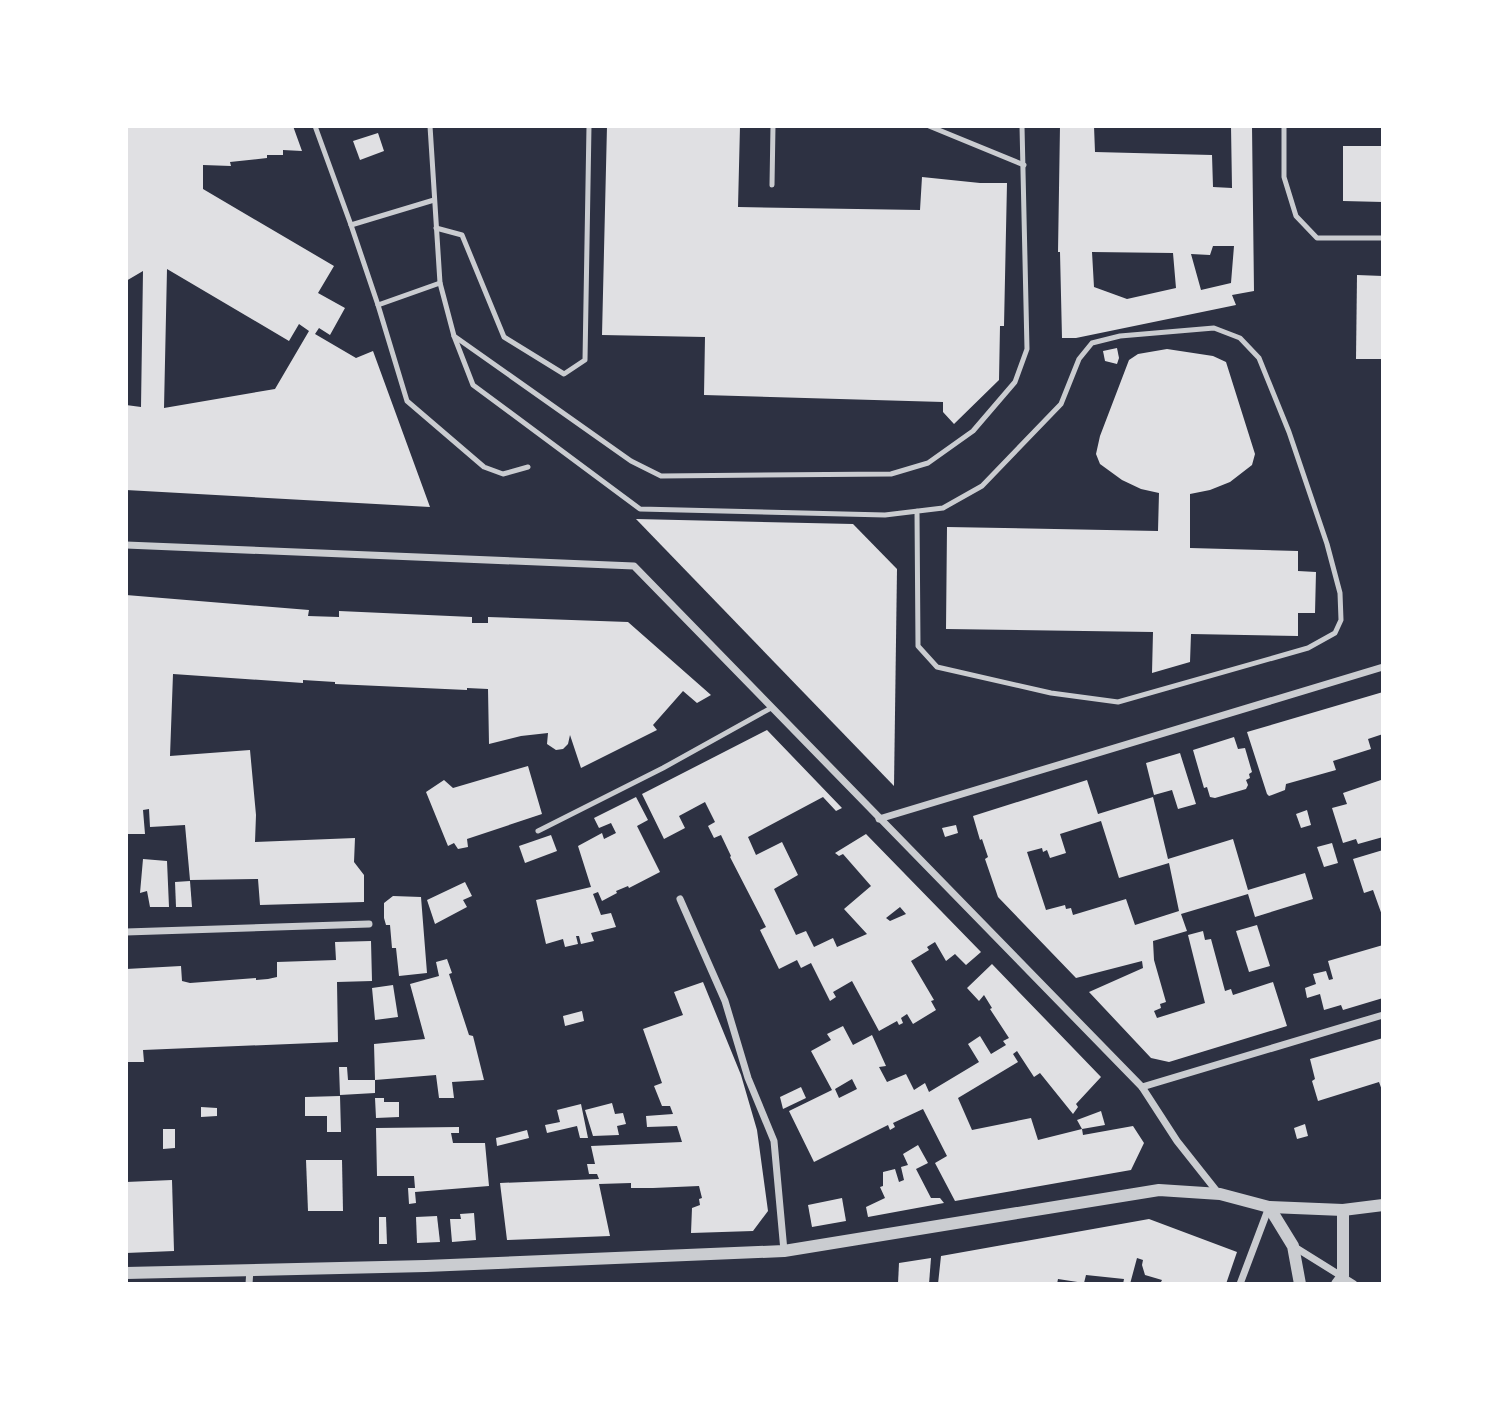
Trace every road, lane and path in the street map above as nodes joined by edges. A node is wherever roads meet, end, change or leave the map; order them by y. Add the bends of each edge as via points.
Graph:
1 (315, 126) edge
2 (430, 126) edge
3 (589, 126) edge
4 (774, 126) edge
5 (929, 126) edge
6 (1022, 126) edge
7 (1284, 126) edge
8 (1024, 165) junction
9 (772, 186) dead end
10 (434, 200) junction
11 (351, 225) junction
12 (436, 228) junction
13 (1383, 238) edge
14 (440, 284) junction
15 (379, 305) junction
16 (454, 336) junction
17 (528, 467) dead end
18 (917, 511) junction
19 (126, 545) edge
20 (1383, 667) edge
21 (771, 708) junction
22 (879, 819) junction
23 (538, 831) dead end
24 (680, 899) dead end
25 (369, 924) dead end
26 (126, 933) edge
27 (1383, 1015) edge
28 (1142, 1087) junction
29 (1220, 1194) junction
30 (1383, 1205) edge
31 (1269, 1208) junction
32 (1343, 1210) junction
33 (1293, 1246) junction
34 (784, 1251) junction
35 (250, 1268) junction
36 (126, 1273) edge
37 (1340, 1280) edge
38 (249, 1284) edge
39 (1240, 1284) edge
40 (1300, 1284) edge
41 (1354, 1284) edge

1 - 11 lane
2 - 10 lane
3 - 12 lane via 585,360 564,374 504,337 463,234
4 - 9 lane
5 - 8 lane
6 - 8 lane
7 - 13 lane via 1284,177 1296,216 1317,238
8 - 16 lane via 1027,349 1015,382 973,431 916,467 891,474 661,476 631,461
10 - 11 lane
10 - 12 lane
11 - 15 lane
12 - 14 lane
14 - 15 lane
14 - 16 lane
15 - 17 lane via 407,401 484,467 503,474
16 - 18 lane via 473,385 640,509 885,515
18 - 18 lane via 943,508 982,486 1061,404 1079,359 1093,343 1120,336 1214,328 1240,338 1258,358 1327,544 1340,593 1341,620 1335,633 1308,648 1118,702 1051,693 937,667 918,646
19 - 21 street via 634,566
20 - 22 street
21 - 22 street
21 - 23 lane
22 - 28 street
24 - 34 street via 725,1001 748,1078 774,1141
25 - 26 street
27 - 28 street
28 - 29 street via 1177,1141
29 - 31 street
29 - 34 street via 1159,1190
30 - 32 street
31 - 32 street
31 - 33 street
31 - 39 street
32 - 37 street
33 - 37 street
33 - 40 street
34 - 35 street via 426,1266
35 - 36 street
35 - 38 street
37 - 41 street

